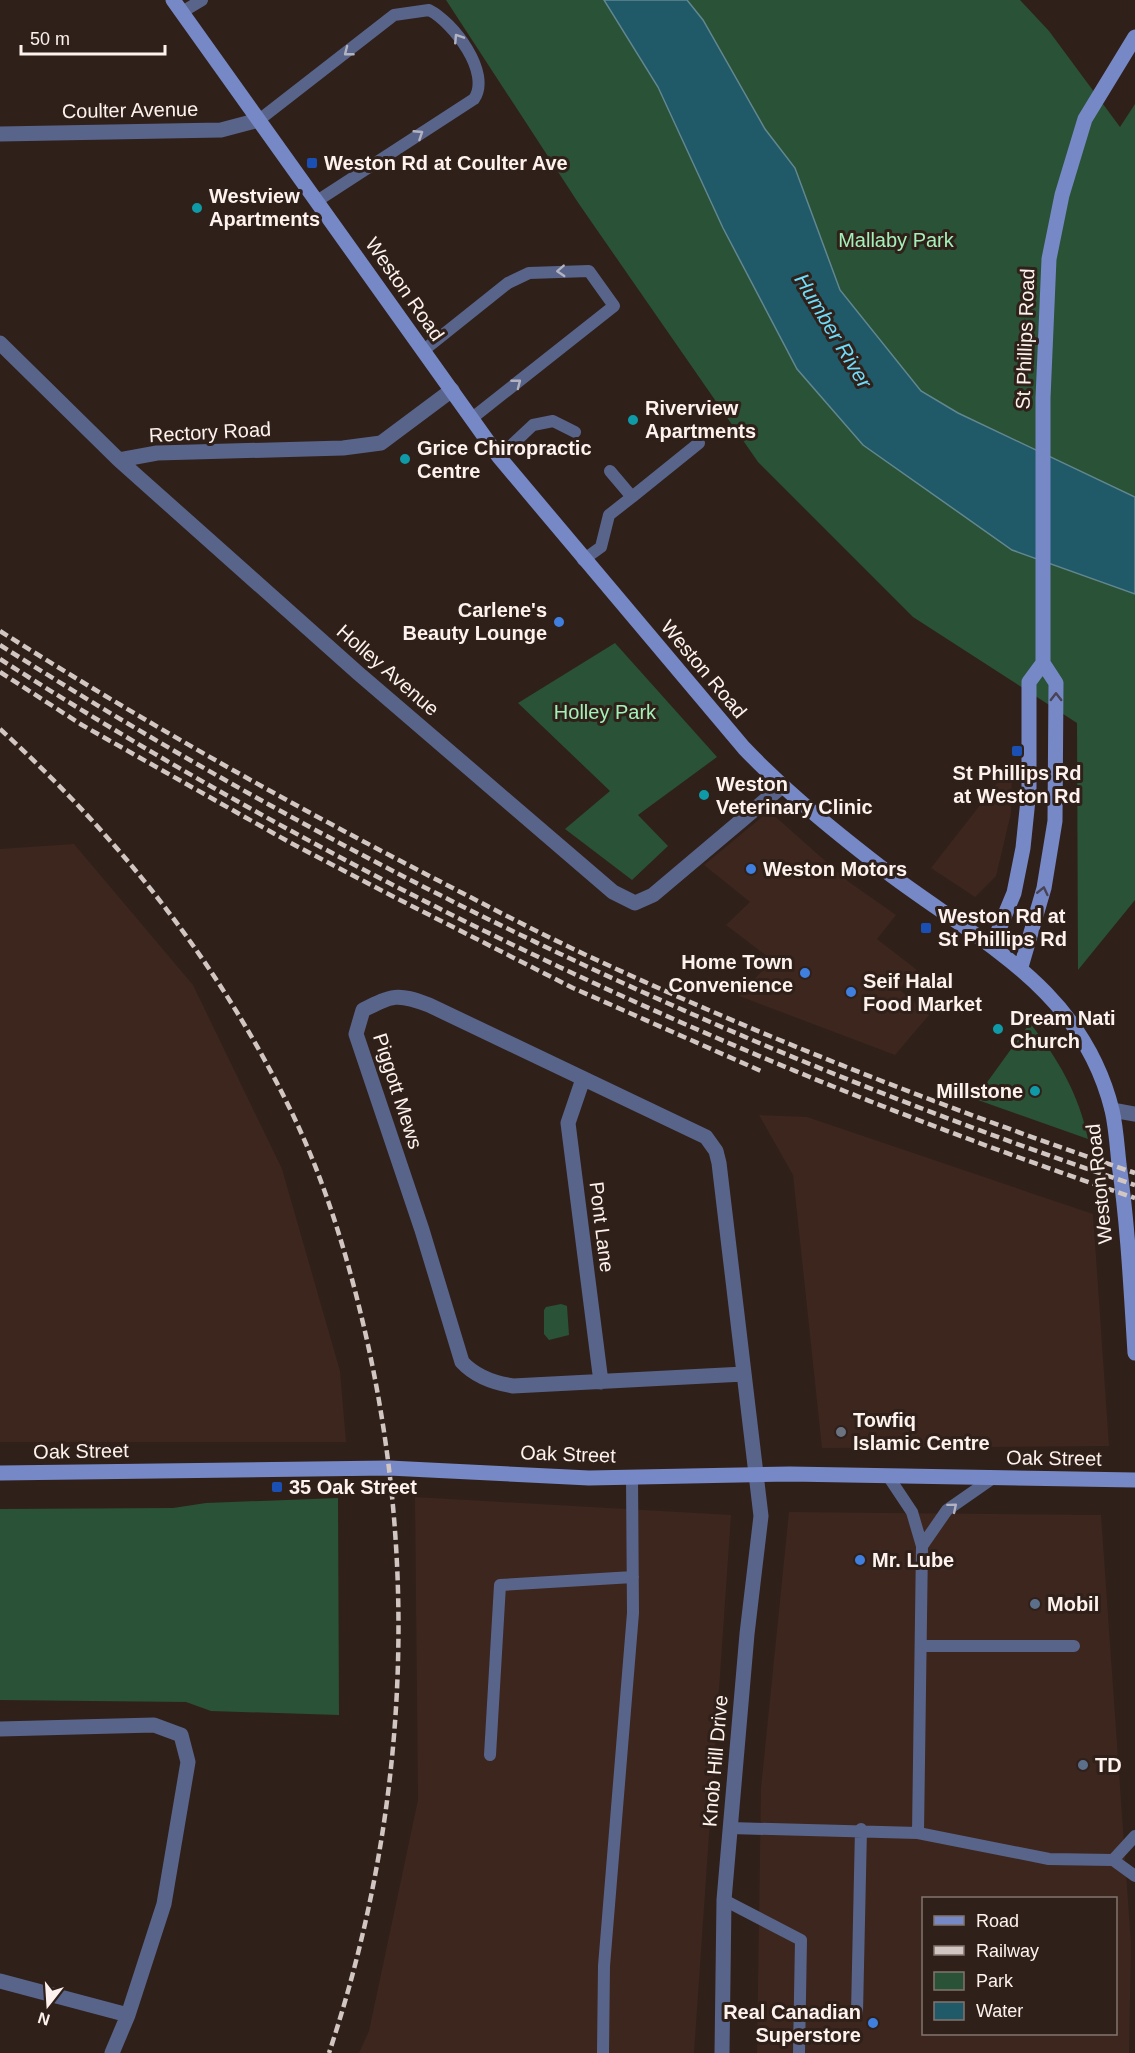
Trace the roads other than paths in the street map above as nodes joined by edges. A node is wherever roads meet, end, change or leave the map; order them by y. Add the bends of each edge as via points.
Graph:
1 (202, 0) edge
2 (178, 6) edge
3 (1135, 37) edge
4 (259, 120) junction
5 (0, 134) edge
6 (317, 201) junction
7 (0, 343) edge
8 (423, 350) junction
9 (452, 390) junction
10 (471, 419) junction
11 (575, 432) dead end
12 (699, 443) dead end
13 (499, 457) junction
14 (119, 460) junction
15 (610, 471) dead end
16 (632, 497) junction
17 (583, 560) junction
18 (1043, 663) junction
19 (781, 787) junction
20 (992, 946) junction
21 (1021, 967) junction
22 (583, 1079) junction
23 (1112, 1110) junction
24 (1135, 1114) edge
25 (1135, 1353) edge
26 (744, 1374) junction
27 (601, 1382) junction
28 (0, 1473) edge
29 (754, 1474) junction
30 (888, 1476) junction
31 (632, 1477) junction
32 (993, 1478) junction
33 (1135, 1480) edge
34 (922, 1546) junction
35 (633, 1577) junction
36 (921, 1646) junction
37 (1074, 1646) dead end
38 (0, 1729) edge
39 (490, 1755) dead end
40 (730, 1828) junction
41 (861, 1829) junction
42 (918, 1833) junction
43 (1135, 1836) edge
44 (1113, 1860) junction
45 (1135, 1876) edge
46 (724, 1900) junction
47 (0, 1981) edge
48 (857, 2012) dead end
49 (128, 2015) junction
50 (112, 2053) edge
51 (603, 2053) edge
52 (722, 2053) edge
53 (799, 2053) edge

1 - 2 lane
2 - 4 main road, Weston Road
3 - 18 main road, St Phillips Road via 1085,118 1062,195 1049,259 1043,398
4 - 5 street, Coulter Avenue via 220,130
4 - 6 main road, Weston Road
6 -> 4 lane via 474,99 479,91 477,70 452,27 429,10 394,15
6 - 8 main road, Weston Road
7 - 14 street
8 - 9 main road, Weston Road
10 -> 8 lane via 614,306 589,271 529,273 508,283
9 - 10 main road, Weston Road
9 - 14 street, Rectory Road via 381,443 343,448 157,453
10 - 13 main road, Weston Road
11 - 13 lane via 553,421 533,425
12 - 16 lane
13 - 17 main road, Weston Road
14 - 19 street, Holley Avenue via 358,673 613,892 635,903 653,895
15 - 16 lane
16 - 17 lane via 609,515 601,547
17 - 19 main road, Weston Road
18 - 20 main road, St Phillips Road via 1029,682 1029,790 1023,848 1014,893
21 -> 18 main road, St Phillips Road via 1044,888 1055,821 1056,683
19 - 20 main road, Weston Road via 891,875
20 - 21 main road, Weston Road
21 - 23 main road, Weston Road via 1073,1024 1096,1066
22 - 26 street, Piggott Mews via 706,1137 716,1151
22 - 27 street, Pont Lane via 568,1123
22 - 27 street, Piggott Mews via 411,999 390,996 363,1010 356,1034 462,1362 470,1372 513,1386
23 - 24 street
23 - 25 main road, Weston Road
26 - 27 street, Piggott Mews
26 - 29 street, Piggott Mews
28 - 31 main road, Oak Street via 389,1468
29 - 30 main road, Oak Street
29 - 31 main road, Oak Street
29 - 40 street, Knob Hill Drive via 760,1516
30 - 32 main road, Oak Street
30 - 34 lane via 912,1512
31 - 35 lane
32 - 33 main road, Oak Street
34 -> 32 lane via 947,1510
34 - 36 lane
35 - 39 lane via 500,1585
35 - 51 lane via 604,1966
36 - 37 lane
36 - 42 lane
38 - 49 street via 154,1725 181,1735 188,1762 164,1904
40 - 41 lane
40 - 46 street, Knob Hill Drive
41 - 42 lane
41 - 48 lane
42 - 44 lane via 1049,1859
43 - 44 lane
44 - 45 lane
46 - 52 street, Knob Hill Drive
46 - 53 lane via 801,1940
47 - 49 street
49 - 50 street

